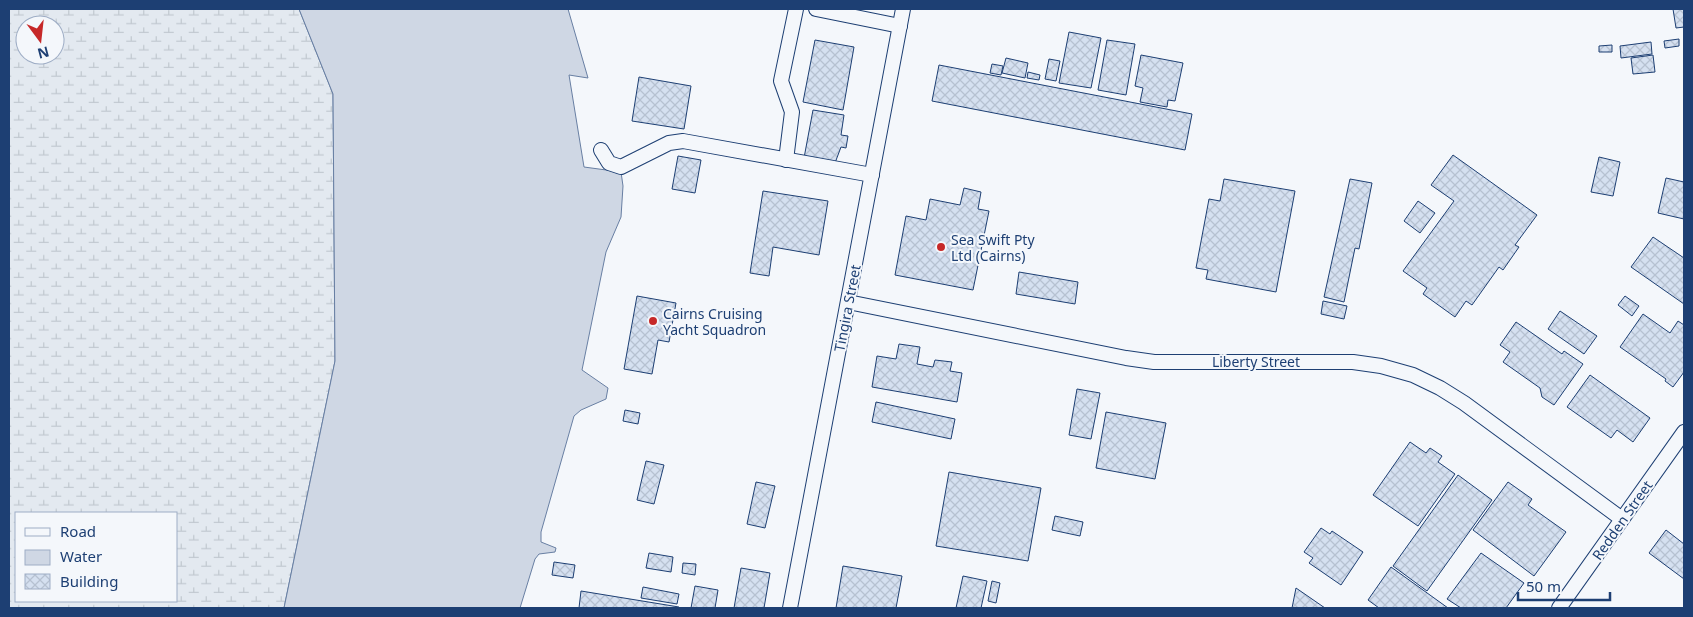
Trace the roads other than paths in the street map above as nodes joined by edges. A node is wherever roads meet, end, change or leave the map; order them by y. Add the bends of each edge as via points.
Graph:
1 (796, 9) edge
2 (816, 9) edge
3 (903, 9) edge
4 (900, 26) junction
5 (601, 150) dead end
6 (786, 160) junction
7 (872, 175) junction
8 (848, 302) junction
9 (1684, 432) edge
10 (1622, 519) junction
11 (790, 608) edge
12 (1559, 608) edge

1 - 6 street via 781,81 792,112
2 - 4 street
3 - 4 street, Tingira Street
4 - 7 street, Tingira Street
5 - 6 street via 609,163 621,167 684,140
6 - 7 street
7 - 8 street, Tingira Street
8 - 10 street, Liberty Street via 1154,362 1344,362 1381,366 1413,375 1464,403
8 - 11 street, Tingira Street
9 - 10 street, Redden Street
10 - 12 street, Redden Street

